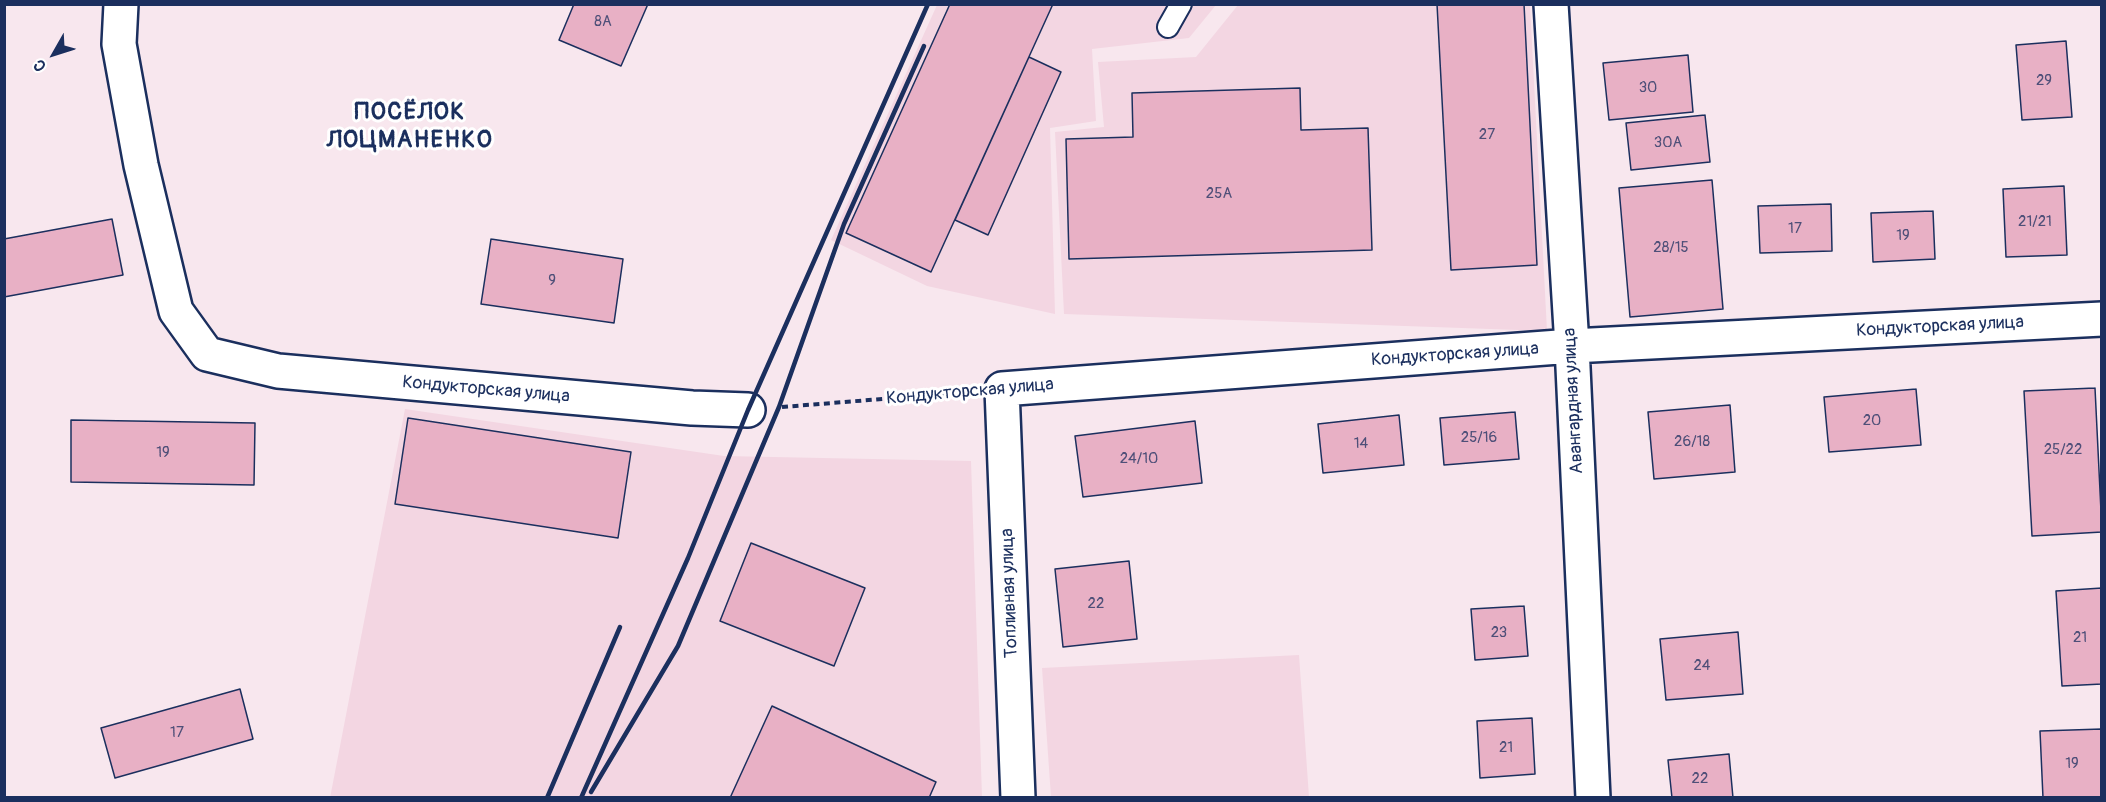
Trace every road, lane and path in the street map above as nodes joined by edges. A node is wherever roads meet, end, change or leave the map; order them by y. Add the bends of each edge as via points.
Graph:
1 (121, 4) edge
2 (1180, 4) edge
3 (1551, 4) edge
4 (1168, 27) dead end
5 (2102, 319) edge
6 (1572, 346) junction
7 (1002, 389) junction
8 (748, 410) joint
9 (1018, 798) edge
10 (1593, 798) edge

1 - 8 street, Кондукторская улица via 119,44 141,165 176,311 207,354 278,371
2 - 4 lane
3 - 6 street, Авангардная улица
5 - 6 street, Кондукторская улица
6 - 7 street, Кондукторская улица
6 - 10 street, Авангардная улица
7 - 8 path, Кондукторская улица
7 - 9 street, Топливная улица

